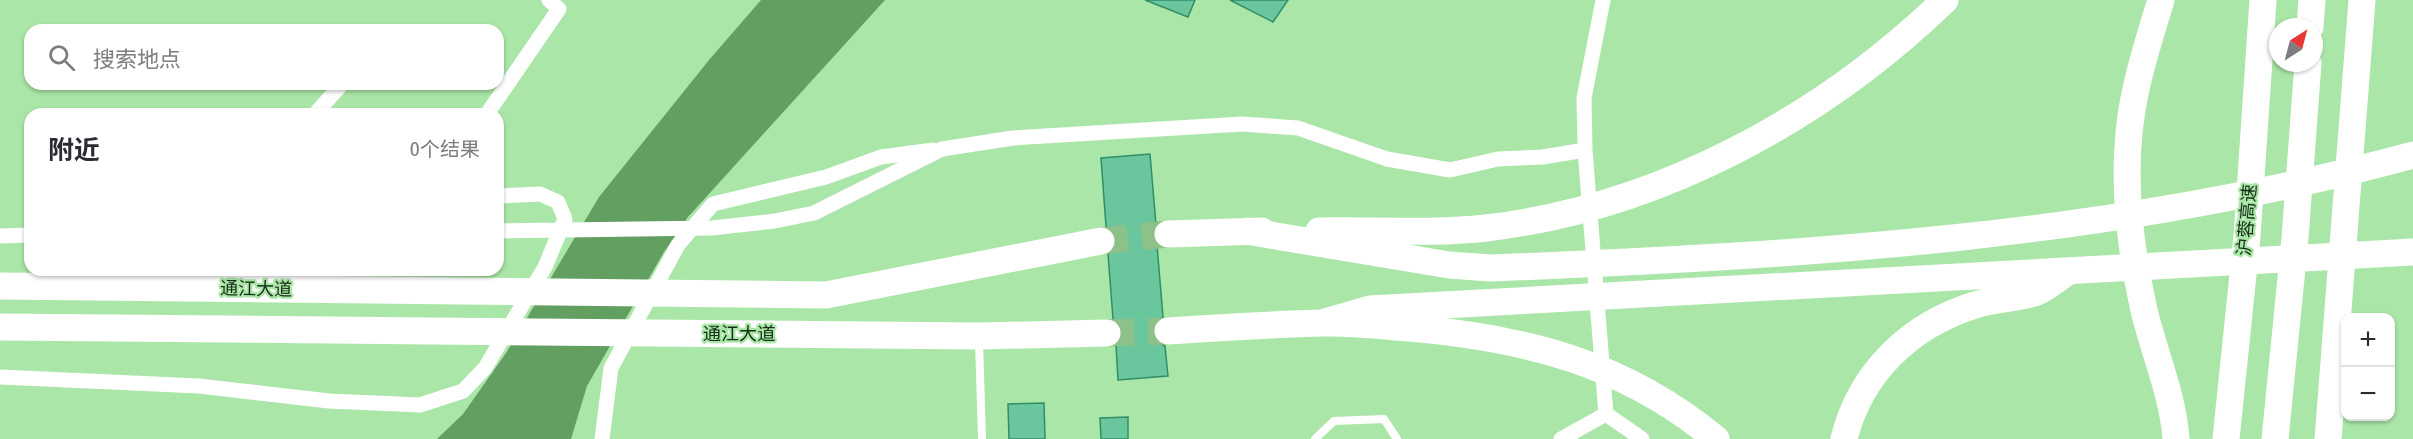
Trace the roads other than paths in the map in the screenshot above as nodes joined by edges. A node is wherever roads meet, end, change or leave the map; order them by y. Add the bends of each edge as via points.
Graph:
1 (549, 0) edge
2 (1603, 0) edge
3 (1945, 0) edge
4 (2162, 0) edge
5 (2263, 0) edge
6 (2312, 0) edge
7 (2362, 0) edge
8 (2311, 18) edge
9 (2307, 72) edge
10 (504, 89) edge
11 (337, 90) edge
12 (503, 90) edge
13 (320, 108) edge
14 (491, 108) edge
15 (942, 149) junction
16 (1585, 150) junction
17 (2413, 155) edge
18 (504, 196) edge
19 (504, 231) edge
20 (1246, 231) junction
21 (1168, 234) tunnel mouth
22 (24, 235) edge
23 (0, 236) edge
24 (1101, 241) tunnel mouth
25 (2413, 252) edge
26 (2069, 271) junction
27 (0, 286) edge
28 (826, 295) junction
29 (1325, 322) junction
30 (0, 327) edge
31 (1168, 331) tunnel mouth
32 (1107, 333) tunnel mouth
33 (826, 334) junction
34 (979, 336) junction
35 (0, 377) edge
36 (2333, 383) junction
37 (1606, 414) junction
38 (602, 439) edge
39 (982, 439) edge
40 (1315, 439) edge
41 (1397, 439) edge
42 (1561, 439) edge
43 (1642, 439) edge
44 (1716, 439) edge
45 (1845, 439) edge
46 (2176, 439) edge
47 (2226, 439) edge
48 (2275, 439) edge
49 (2328, 439) edge
50 (2345, 439) edge

1 - 10 street via 559,9
2 - 16 street via 1584,98
3 - 20 highway via 1858,75 1788,121 1720,158 1645,189 1594,205 1486,228
4 - 46 highway via 2140,74 2129,132 2126,195 2132,255
5 - 47 highway, 沪蓉高速 via 2247,236
6 - 8 highway
7 - 36 highway
9 - 48 highway
11 - 13 street
12 - 14 street
15 - 16 street via 1013,138 1242,124 1298,128 1387,159 1450,170 1498,159
15 - 19 street via 814,213 775,221 712,228
15 - 38 street via 881,157 826,177 713,204 678,245 611,368
16 - 37 street
17 - 20 highway via 2170,210 2056,227 1854,247 1490,268 1449,266
18 - 35 street via 540,194 558,202 566,219 545,267 485,368 464,391 420,405 329,401 199,386
20 - 21 highway
22 - 23 street
24 - 28 highway
25 - 26 highway
26 - 29 highway via 1370,309
26 - 45 highway via 2037,292 1975,305 1922,328 1877,369 1850,417
27 - 28 highway, 通江大道
28 - 33 highway
29 - 31 highway
29 - 44 highway via 1436,330 1536,346 1605,370 1687,415
30 - 33 highway, 通江大道
32 - 34 highway, 通江大道
33 - 34 highway, 通江大道
34 - 39 lane
36 - 49 highway
36 - 50 highway via 2343,404
37 - 42 street
37 - 43 street
40 - 41 lane via 1334,421 1384,418

